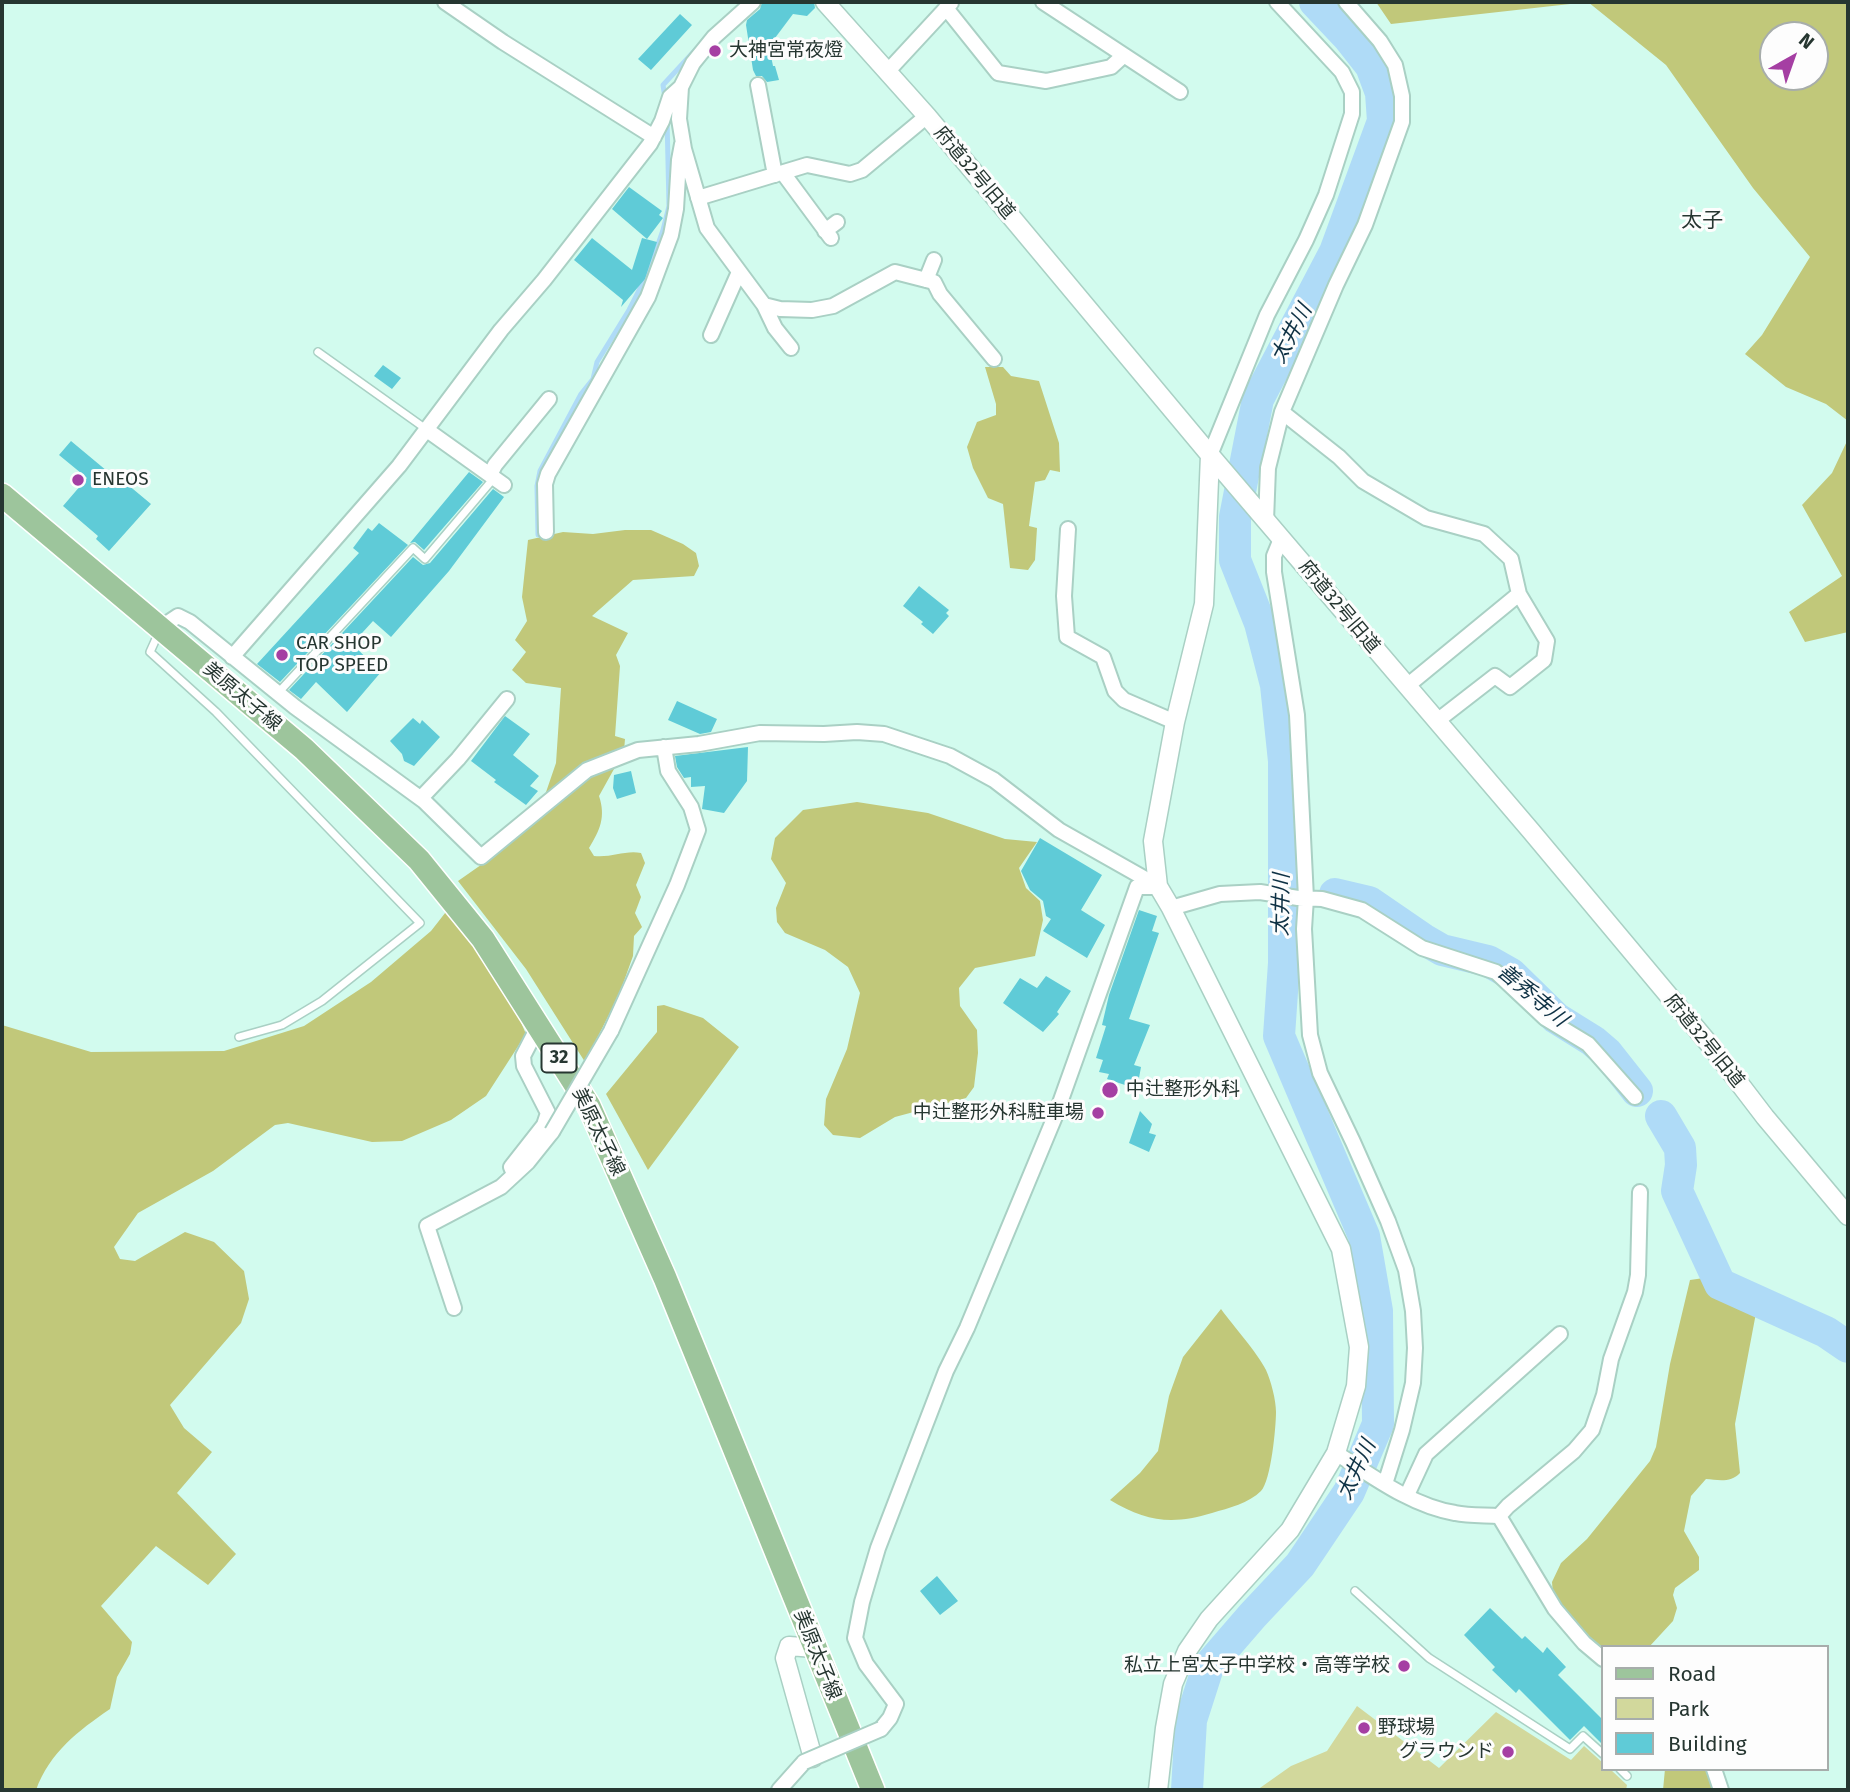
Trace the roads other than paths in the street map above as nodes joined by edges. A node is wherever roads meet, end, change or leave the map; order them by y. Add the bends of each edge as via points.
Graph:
1 (445, 2) edge
2 (753, 2) edge
3 (825, 2) edge
4 (1043, 2) edge
5 (1277, 2) edge
6 (1346, 2) edge
7 (949, 5) edge
8 (1123, 56) junction
9 (888, 71) junction
10 (758, 85) dead end
11 (681, 87) junction
12 (1180, 92) dead end
13 (927, 116) junction
14 (654, 137) junction
15 (683, 140) junction
16 (779, 174) junction
17 (698, 198) junction
18 (831, 231) dead end
19 (934, 260) dead end
20 (739, 272) junction
21 (926, 280) junction
22 (764, 305) junction
23 (711, 335) dead end
24 (791, 348) dead end
25 (318, 352) dead end
26 (994, 359) dead end
27 (549, 399) dead end
28 (1282, 412) junction
29 (427, 430) junction
30 (1210, 455) junction
31 (496, 480) junction
32 (2, 495) edge
33 (1263, 517) junction
34 (1068, 529) dead end
35 (546, 532) dead end
36 (1281, 538) junction
37 (1520, 594) junction
38 (160, 628) junction
39 (232, 657) junction
40 (1407, 686) junction
41 (278, 693) junction
42 (507, 699) dead end
43 (1437, 721) junction
44 (1175, 722) junction
45 (664, 747) junction
46 (421, 799) junction
47 (1157, 886) junction
48 (1302, 898) junction
49 (1171, 908) junction
50 (539, 1025) junction
51 (239, 1037) dead end
52 (1634, 1097) dead end
53 (514, 1175) junction
54 (1640, 1192) dead end
55 (1848, 1216) edge
56 (453, 1308) dead end
57 (1560, 1334) dead end
58 (1340, 1455) junction
59 (1383, 1483) junction
60 (1407, 1495) junction
61 (1499, 1516) junction
62 (1355, 1591) dead end
63 (814, 1648) junction
64 (1602, 1658) edge
65 (1602, 1753) edge
66 (809, 1760) junction
67 (1622, 1771) edge
68 (1715, 1771) edge
69 (1627, 1776) dead end
70 (779, 1790) edge
71 (873, 1790) edge
72 (1158, 1790) edge
73 (1721, 1790) edge

1 - 14 street
2 - 11 street via 714,37
3 - 9 street, 府道32号旧道
4 - 8 street
5 - 30 street via 1342,72 1352,92 1352,114 1326,195 1267,315
6 - 28 street via 1395,65 1402,122 1365,225
7 - 8 street via 998,73 1046,81 1111,67
7 - 9 street
8 - 12 street
9 - 13 street, 府道32号旧道
10 - 16 street
11 - 14 street via 670,97
11 - 15 street
13 - 16 street via 862,170 850,174 807,166
13 - 30 street, 府道32号旧道
14 - 29 street
15 - 17 street
15 - 35 street via 671,235 648,297 548,474
16 - 17 street
16 - 18 street
17 - 20 street via 707,228
19 - 21 street
20 - 22 street
20 - 23 street
21 - 22 street via 895,272 833,306 813,310
21 - 26 street via 934,282
22 - 24 street
25 - 29 lane
27 - 31 street via 495,466
28 - 33 street via 1268,468
28 - 37 street via 1363,481 1426,518 1484,534 1511,559
29 - 31 street
29 - 39 street
30 - 33 street, 府道32号旧道
30 - 44 street via 1204,604
31 - 41 lane via 425,559 413,548
32 - 38 main road, 美原太子線 / 32
33 - 36 street, 府道32号旧道
34 - 44 street via 1067,637 1102,657 1115,691 1124,700
36 - 40 street, 府道32号旧道
36 - 48 street via 1274,572 1297,715
37 - 40 street
37 - 43 street via 1547,641 1544,660 1510,687 1494,676
38 - 39 street via 178,615
38 - 50 main road, 美原太子線 / 32 via 304,749 419,860 483,939
38 - 51 lane via 150,652 216,712 420,923 322,1001 282,1025
39 - 41 street
40 - 43 street, 府道32号旧道
41 - 46 street
42 - 46 street
43 - 55 street, 府道32号旧道
44 - 47 street via 1153,841
45 - 46 street via 638,750 587,770 481,857
45 - 47 street via 760,733 884,734 950,756 995,779 1059,830
45 - 53 street, bridge via 668,771 691,807 698,831 611,1031 552,1132
47 - 49 street
47 - 66 street, bridge via 1137,887 1056,1114 946,1371 878,1548 855,1638 866,1664 896,1704 881,1729
48 - 49 street via 1261,892 1220,894
48 - 52 street via 1362,910 1422,948 1496,972 1545,1018 1588,1044
48 - 59 street via 1310,1035 1320,1073 1381,1205 1406,1270 1413,1311 1412,1383
49 - 58 street via 1341,1249 1359,1347 1356,1386
50 - 53 street via 523,1056 524,1066 548,1113 511,1167
50 - 63 main road, 美原太子線 / 32 via 589,1106 649,1241
53 - 56 street via 501,1187 427,1226
54 - 61 street via 1635,1292 1592,1430
57 - 60 street via 1426,1454
58 - 59 street
58 - 72 street via 1290,1530 1209,1619 1187,1651 1173,1684
59 - 60 street
60 - 61 street via 1454,1513
61 - 64 street via 1555,1609
62 - 65 lane via 1429,1658 1570,1749 1583,1736
63 - 66 street via 789,1646 785,1658
63 - 71 main road, 美原太子線 / 32
66 - 70 street
67 - 69 lane
68 - 73 street

